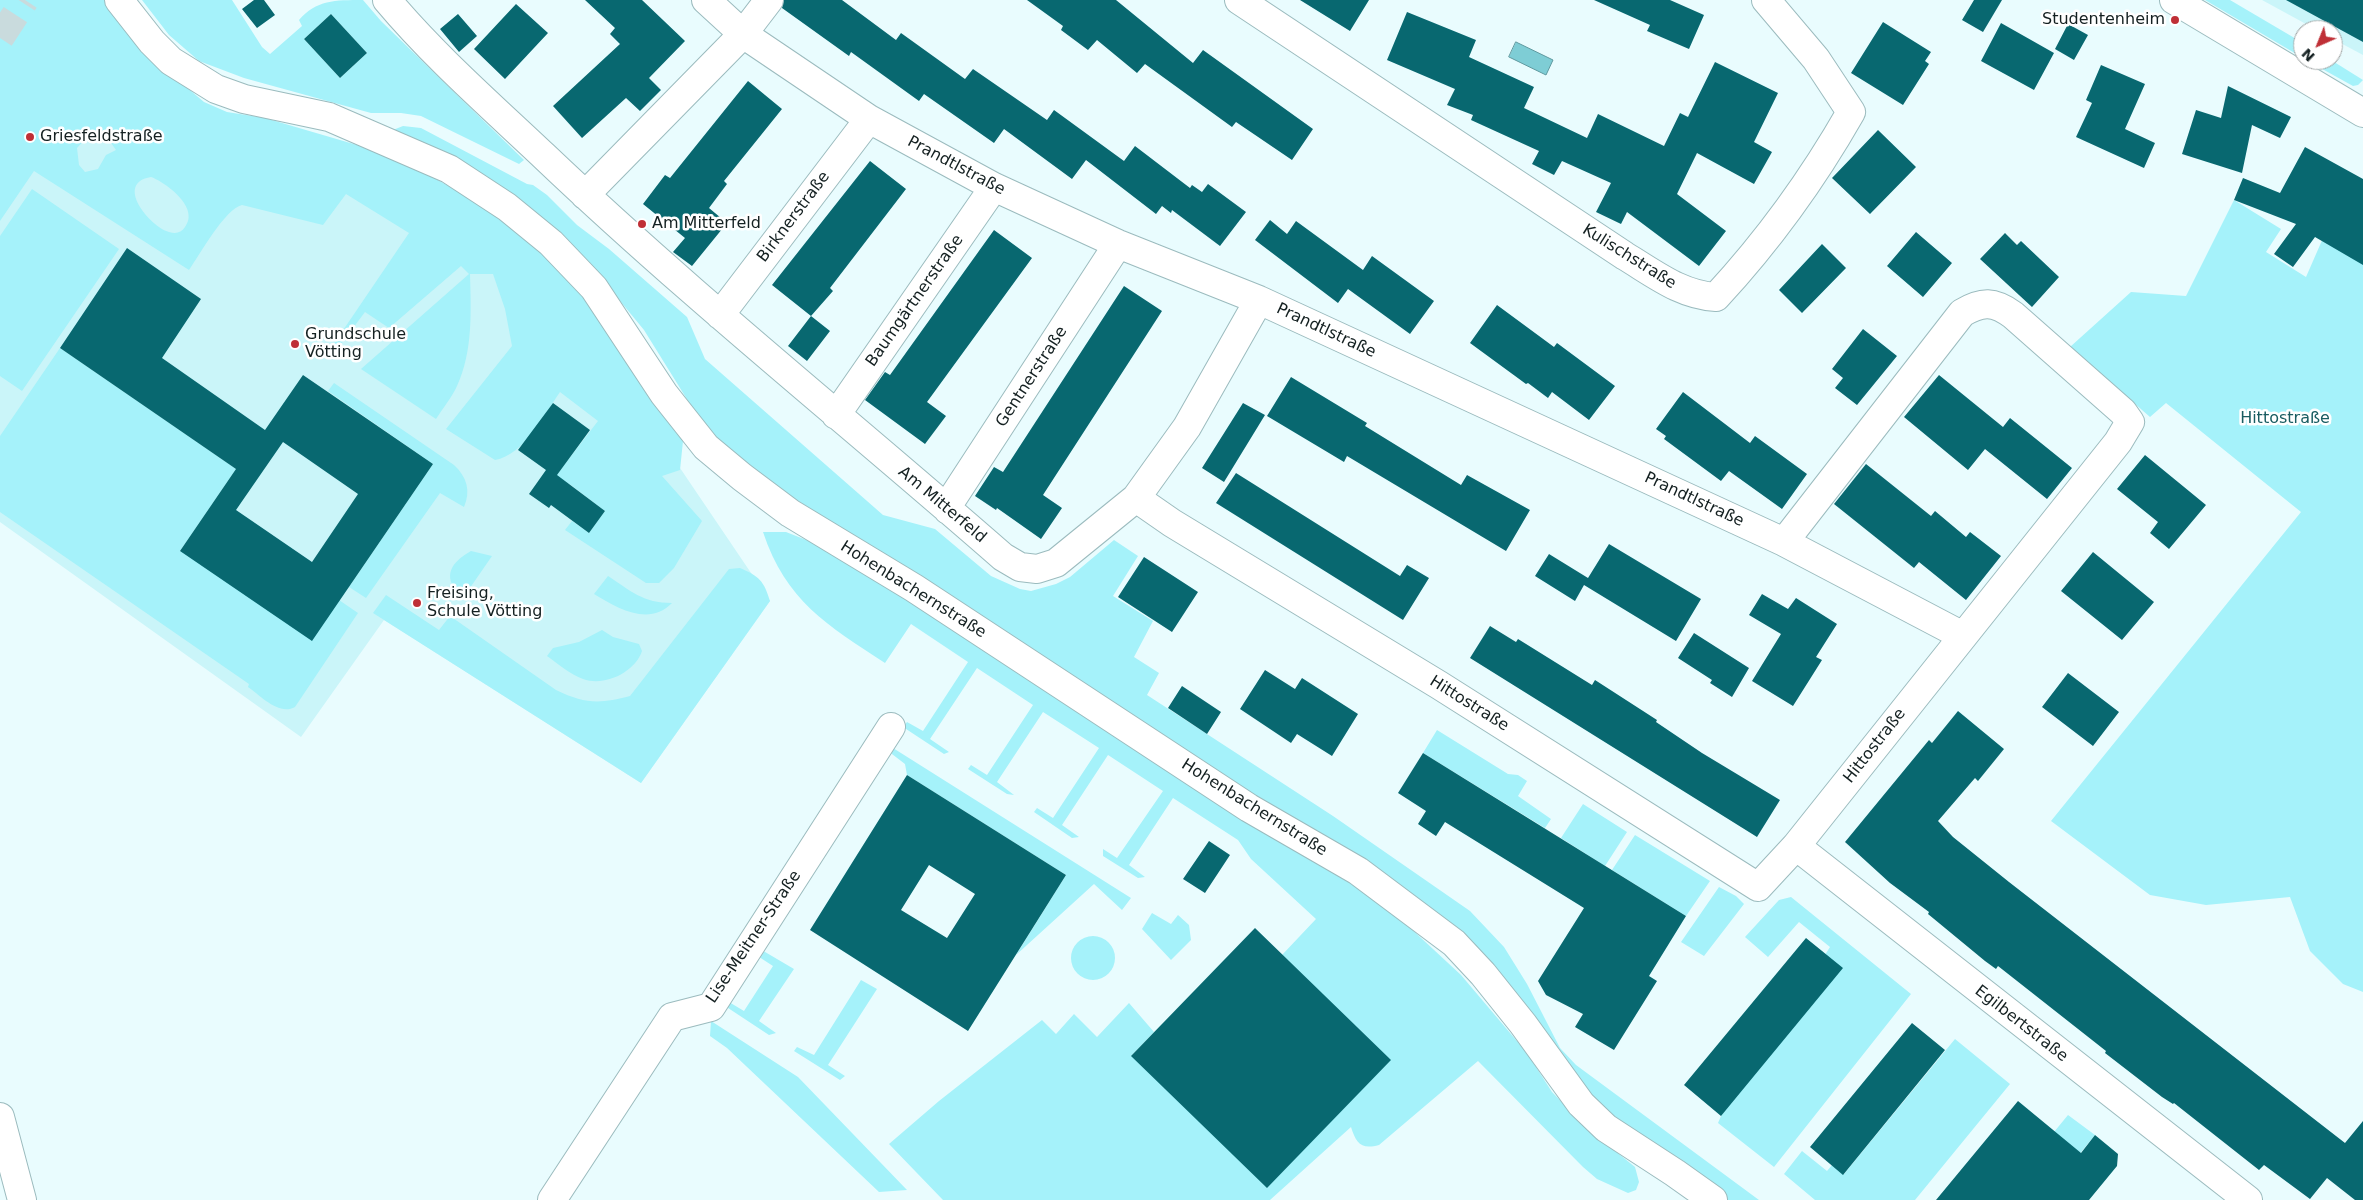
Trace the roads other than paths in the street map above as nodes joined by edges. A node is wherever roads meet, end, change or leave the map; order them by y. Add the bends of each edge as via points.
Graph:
1 (119, 0) edge
2 (387, 0) edge
3 (706, 0) edge
4 (769, 0) edge
5 (1239, 0) edge
6 (1766, 0) edge
7 (2174, 0) edge
8 (743, 34) junction
9 (2363, 113) edge
10 (869, 119) junction
11 (994, 187) junction
12 (585, 195) junction
13 (1118, 244) junction
14 (1259, 300) junction
15 (720, 315) junction
16 (836, 416) junction
17 (1136, 498) junction
18 (948, 510) junction
19 (1784, 542) junction
20 (1963, 636) junction
21 (891, 727) dead end
22 (1796, 846) junction
23 (0, 1117) edge
24 (22, 1200) edge
25 (552, 1200) edge
26 (1713, 1200) edge
27 (2248, 1200) edge

1 - 26 street, Hohenbachernstraße via 171,61 216,89 244,99 329,117 449,169 507,207 551,243 594,288 664,394 706,447 742,477 790,513 914,588 1249,808 1358,871 1454,943 1518,1017 1580,1104 1606,1128
2 - 12 street, Am Mitterfeld via 417,36
3 - 8 street, Prandtlstraße
4 - 8 street
5 - 6 street, Kulischstraße via 1625,256 1675,287 1699,296 1716,297 1745,266 1830,149 1851,112 1816,59
7 - 9 street
8 - 10 street, Prandtlstraße
8 - 12 street
10 - 11 street, Prandtlstraße
10 - 15 street, Birknerstraße
11 - 13 street, Prandtlstraße
11 - 16 street, Baumgärtnerstraße
12 - 15 street, Am Mitterfeld
13 - 14 street, Prandtlstraße
13 - 18 street, Gentnerstraße via 952,499
14 - 17 street, Am Mitterfeld via 1187,427
14 - 19 street, Prandtlstraße
15 - 16 street, Am Mitterfeld
16 - 18 street, Am Mitterfeld
17 - 18 street, Am Mitterfeld via 1056,563 1037,569 1020,567 1003,557
17 - 22 street, Hittostraße via 1758,886
19 - 20 street, Prandtlstraße
19 - 20 street, Hittostraße via 1962,313 1976,305 2002,307 2123,412 2130,422 2118,442
20 - 22 street, Hittostraße
21 - 25 street, Lise-Meitner-Straße via 711,1007 672,1017
22 - 27 street, Egilbertstraße
23 - 24 street

